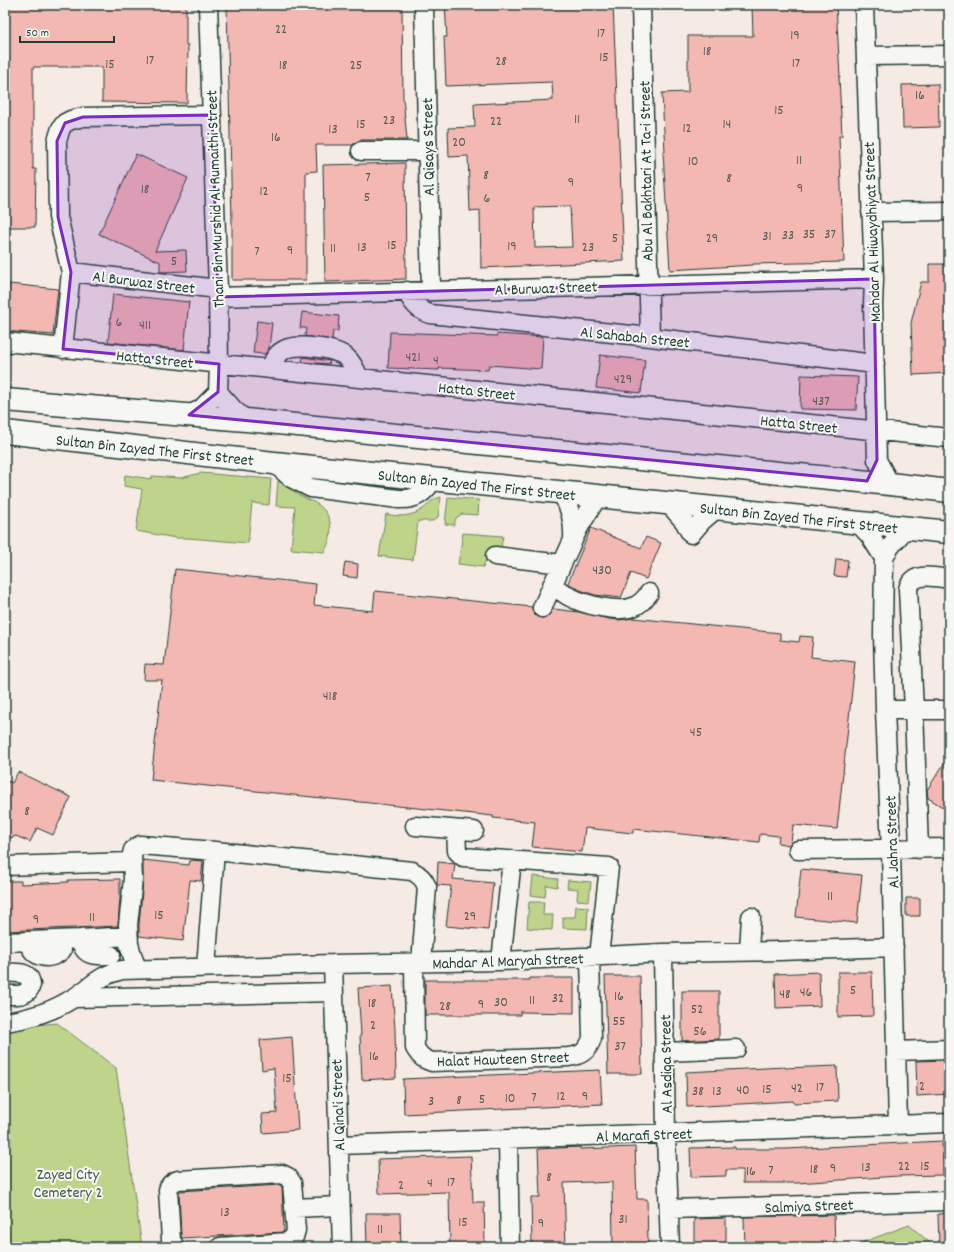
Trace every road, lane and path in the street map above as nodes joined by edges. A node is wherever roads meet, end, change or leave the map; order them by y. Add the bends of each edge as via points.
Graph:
1 (208, 5) edge
2 (424, 5) edge
3 (641, 5) edge
4 (864, 5) edge
5 (949, 55) edge
6 (866, 56) junction
7 (212, 115) junction
8 (361, 151) dead end
9 (427, 151) junction
10 (949, 211) edge
11 (871, 212) junction
12 (71, 272) junction
13 (874, 279) junction
14 (648, 284) junction
15 (431, 290) junction
16 (407, 291) junction
17 (218, 293) junction
18 (650, 337) junction
19 (5, 342) edge
20 (63, 349) junction
21 (219, 364) junction
22 (875, 364) junction
23 (270, 369) junction
24 (359, 378) junction
25 (218, 392) junction
26 (5, 400) edge
27 (190, 415) junction
28 (246, 420) junction
29 (877, 431) junction
30 (5, 432) edge
31 (949, 438) edge
32 (877, 460) junction
33 (274, 463) junction
34 (433, 479) junction
35 (867, 481) junction
36 (890, 484) junction
37 (949, 491) edge
38 (561, 492) junction
39 (598, 496) junction
40 (858, 523) junction
41 (906, 528) junction
42 (949, 532) edge
43 (574, 538) junction
44 (495, 556) dead end
45 (884, 558) junction
46 (562, 564) junction
47 (949, 579) edge
48 (552, 585) junction
49 (649, 593) dead end
50 (542, 608) dead end
51 (885, 710) junction
52 (914, 710) junction
53 (949, 710) edge
54 (415, 826) dead end
55 (456, 830) junction
56 (474, 832) dead end
57 (949, 848) edge
58 (919, 849) junction
59 (798, 850) dead end
60 (891, 850) junction
61 (215, 851) junction
62 (512, 860) junction
63 (131, 862) junction
64 (5, 866) edge
65 (751, 917) dead end
66 (128, 936) junction
67 (81, 939) junction
68 (28, 941) junction
69 (5, 942) edge
70 (894, 947) junction
71 (62, 950) dead end
72 (749, 951) junction
73 (663, 953) junction
74 (111, 955) dead end
75 (594, 956) junction
76 (501, 961) junction
77 (417, 963) junction
78 (333, 964) junction
79 (206, 967) junction
80 (137, 969) junction
81 (5, 973) edge
82 (334, 992) junction
83 (5, 995) edge
84 (153, 997) junction
85 (74, 998) junction
86 (5, 1012) edge
87 (5, 1022) edge
88 (736, 1049) dead end
89 (949, 1049) edge
90 (897, 1051) junction
91 (664, 1052) junction
92 (949, 1124) edge
93 (898, 1125) junction
94 (666, 1134) junction
95 (508, 1140) junction
96 (339, 1145) junction
97 (949, 1201) edge
98 (340, 1206) junction
99 (294, 1208) junction
100 (669, 1209) junction
101 (172, 1245) edge
102 (220, 1247) edge
103 (342, 1247) edge
104 (510, 1247) edge
105 (670, 1247) edge

1 - 7 street, Thani Bin Murshid Al Rumaithi Street
2 - 9 street, Al Qisays Street
3 - 14 street, Abu Al Bakhtari At Ta-i Street
4 - 6 street, Mahdar Al Hiwaydhiyat Street
5 - 6 street
6 - 11 street, Mahdar Al Hiwaydhiyat Street
7 - 12 street via 83,117 65,123 57,141 58,217
7 - 17 street, Thani Bin Murshid Al Rumaithi Street
8 - 9 street
9 - 15 street, Al Qisays Street
10 - 11 street
11 - 13 street, Mahdar Al Hiwaydhiyat Street
12 - 17 street, Al Burwaz Street
12 - 20 street
13 - 14 street, Al Burwaz Street
13 - 22 street, Mahdar Al Hiwaydhiyat Street
14 - 15 street, Al Burwaz Street
14 - 18 street, Abu Al Bakhtari At Ta-i Street
15 - 16 street, Al Burwaz Street
16 - 17 street, Al Burwaz Street
16 - 18 street, Al Sahabah Street via 412,302 430,314
17 - 21 street, Thani Bin Murshid Al Rumaithi Street
18 - 22 street, Al Sahabah Street
19 - 20 street, Hatta Street
20 - 21 street, Hatta Street
21 - 23 street, Hatta Street
21 - 25 street, Thani Bin Murshid Al Rumaithi Street
22 - 29 street, Mahdar Al Hiwaydhiyat Street
23 - 24 street, Hatta Street
23 - 24 street via 278,354 286,349 322,348 346,356
24 - 29 street, Hatta Street
25 - 27 street via 201,409
25 - 28 street
26 - 27 main road
27 - 28 main road
28 - 35 main road
29 - 31 street, Hatta Street
29 - 32 street, Mahdar Al Hiwaydhiyat Street
30 - 33 main road, Sultan Bin Zayed The First Street
32 - 35 street, Mahdar Al Hiwaydhiyat Street
32 - 36 street, Mahdar Al Hiwaydhiyat Street
33 - 34 main road, Sultan Bin Zayed The First Street
33 - 34 street via 291,478 311,488 399,499 423,493
34 - 38 main road, Sultan Bin Zayed The First Street
35 - 36 main road
36 - 37 main road
38 - 39 main road, Sultan Bin Zayed The First Street
38 - 43 street via 571,513
39 - 40 main road, Sultan Bin Zayed The First Street
39 - 43 street
40 - 41 main road, Sultan Bin Zayed The First Street
40 - 45 street
41 - 42 main road, Sultan Bin Zayed The First Street
41 - 45 street
43 - 46 street
44 - 46 street
45 - 51 street, Al Jahra Street
46 - 48 street
47 - 52 street via 921,576 912,580 908,589
48 - 49 street via 578,601 621,609 635,607
48 - 50 street
51 - 52 street
51 - 60 street, Al Jahra Street
52 - 53 street
52 - 58 street
54 - 55 street
55 - 56 street
55 - 62 street via 459,855 468,858
57 - 58 street
58 - 60 street
59 - 60 street
60 - 70 street, Al Jahra Street
61 - 63 street via 140,846 133,850
61 - 77 street via 412,871 419,874 427,887 427,895
61 - 79 street
62 - 75 street via 609,867
62 - 76 street
63 - 64 street
63 - 66 street via 133,879
65 - 72 street
66 - 67 street
66 - 80 street
67 - 68 street
67 - 74 street via 83,948 88,953
68 - 69 street
68 - 71 street via 32,950 40,956 54,956
70 - 72 street, Mahdar Al Maryah Street
70 - 90 street, Al Jahra Street
72 - 73 street, Mahdar Al Maryah Street
73 - 75 street, Mahdar Al Maryah Street
73 - 91 street, Al Asdiqa Street
75 - 76 street, Mahdar Al Maryah Street
75 - 77 street, Halat Hawteen Street via 592,1038 590,1045 581,1054 568,1057 432,1062 425,1060 415,1048
76 - 77 street, Mahdar Al Maryah Street
77 - 78 street, Mahdar Al Maryah Street
78 - 79 street, Mahdar Al Maryah Street
78 - 82 street, Al Qina'i Street
79 - 80 street, Mahdar Al Maryah Street
80 - 84 street
80 - 85 street, Mahdar Al Maryah Street via 113,972 97,980
80 - 86 street, Mahdar Al Maryah Street via 102,970 48,1003
81 - 83 street via 26,974 32,985 24,994
82 - 84 street
82 - 96 street, Al Qina'i Street
84 - 85 street
85 - 87 street, Mahdar Al Maryah Street via 40,1015
88 - 91 street
89 - 90 street
90 - 93 street, Al Jahra Street
91 - 94 street, Al Asdiqa Street
92 - 93 street, Al Marafi Street
93 - 94 street, Al Marafi Street
94 - 95 street, Al Marafi Street
94 - 100 street, Al Asdiqa Street
95 - 96 street, Al Marafi Street
95 - 104 street
96 - 98 street, Al Qina'i Street
97 - 100 street, Salmiya Street
98 - 99 street
98 - 103 street, Al Qina'i Street
99 - 101 street via 292,1183 285,1175 178,1180 171,1184 168,1190
99 - 102 street via 296,1234 288,1242
100 - 105 street, Al Asdiqa Street

